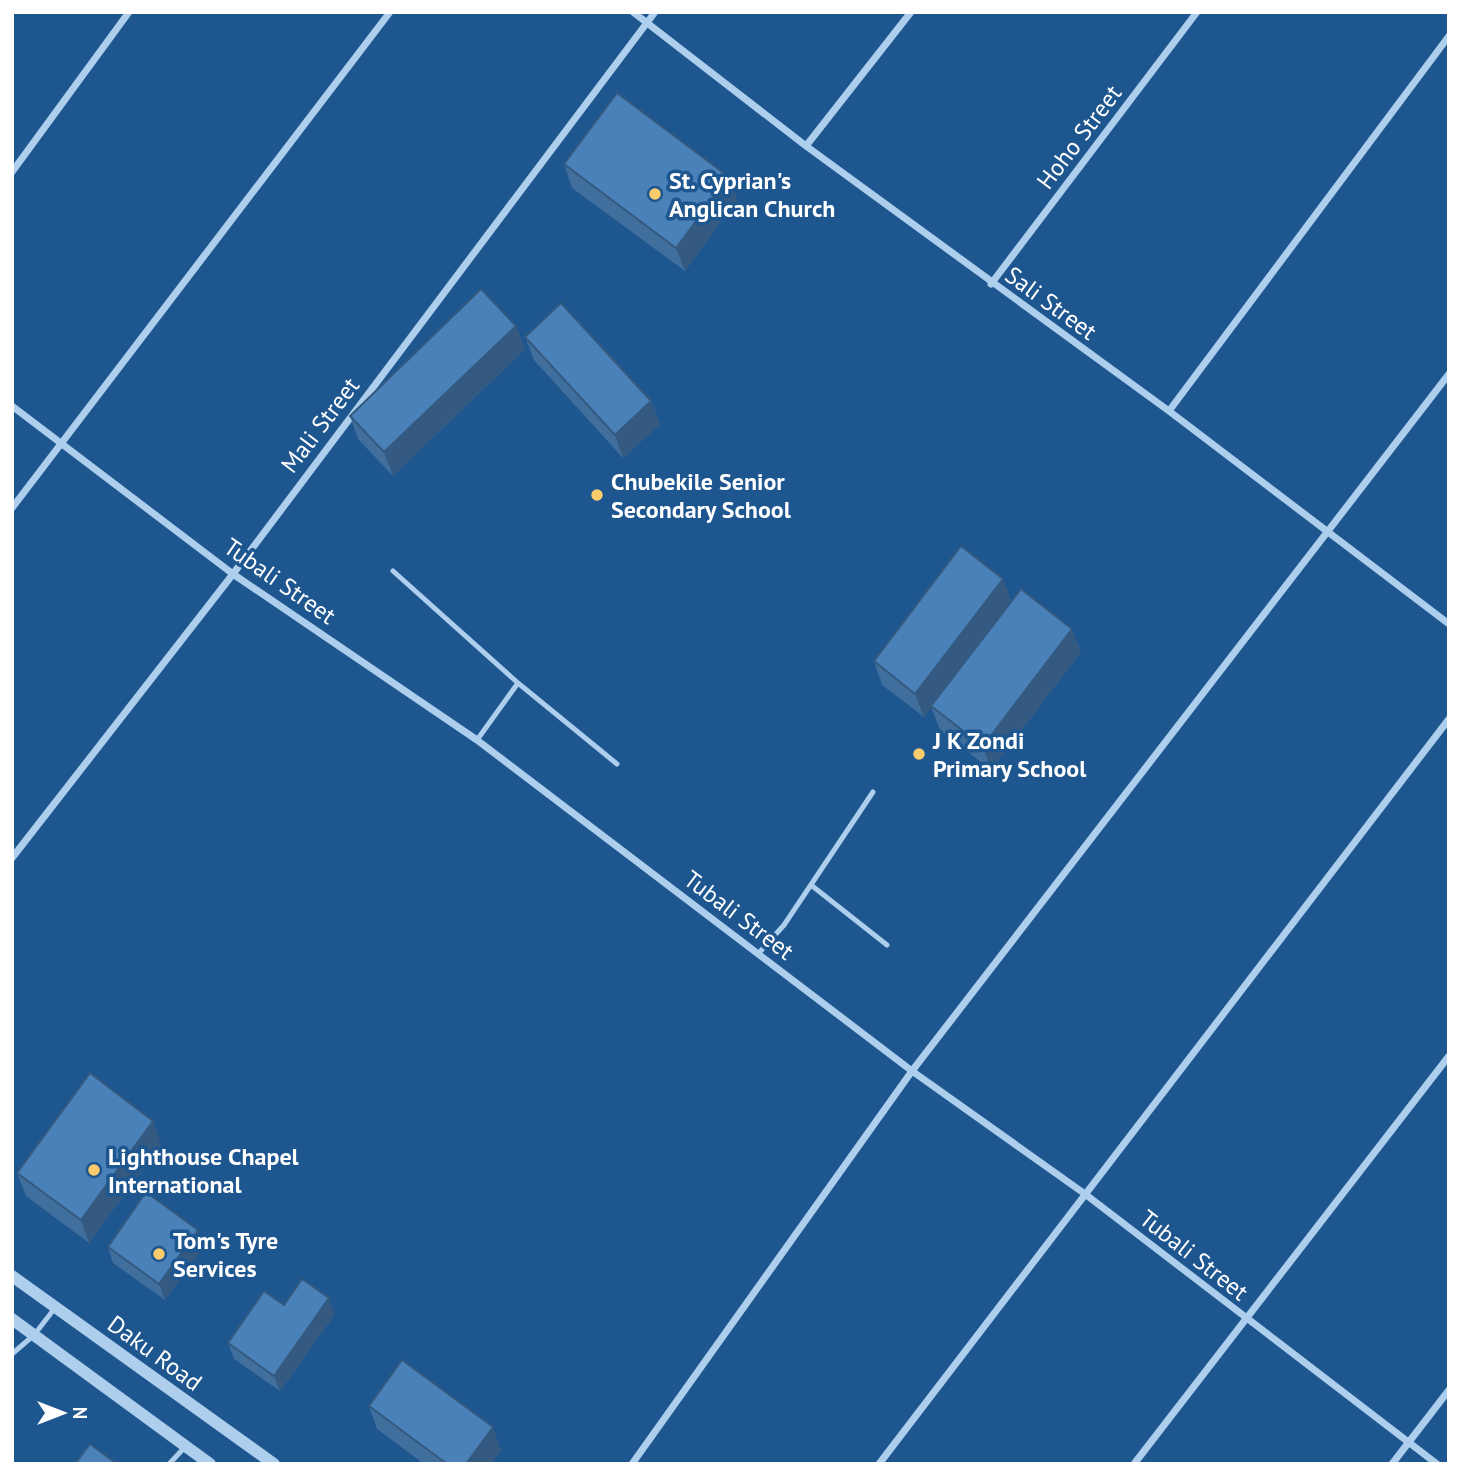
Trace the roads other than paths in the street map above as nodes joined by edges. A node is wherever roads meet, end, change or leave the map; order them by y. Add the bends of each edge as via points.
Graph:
1 (129, 12) edge
2 (390, 12) edge
3 (633, 12) edge
4 (655, 12) edge
5 (911, 12) edge
6 (1197, 12) edge
7 (647, 23) junction
8 (1449, 36) edge
9 (806, 146) junction
10 (12, 172) edge
11 (991, 284) junction
12 (1449, 374) edge
13 (12, 406) edge
14 (1169, 411) junction
15 (61, 445) junction
16 (12, 509) edge
17 (1327, 533) junction
18 (393, 571) dead end
19 (233, 574) junction
20 (1449, 624) edge
21 (519, 683) junction
22 (1449, 719) edge
23 (477, 740) junction
24 (617, 764) dead end
25 (873, 792) dead end
26 (12, 858) edge
27 (811, 886) junction
28 (887, 945) dead end
29 (758, 954) junction
30 (1449, 1056) edge
31 (912, 1071) junction
32 (1085, 1194) junction
33 (12, 1276) edge
34 (55, 1308) junction
35 (1244, 1318) junction
36 (12, 1319) edge
37 (34, 1335) junction
38 (12, 1354) edge
39 (1449, 1390) edge
40 (1408, 1442) junction
41 (186, 1446) junction
42 (169, 1464) edge
43 (210, 1464) edge
44 (274, 1464) edge
45 (632, 1464) edge
46 (879, 1464) edge
47 (1134, 1464) edge
48 (1392, 1464) edge
49 (1437, 1464) edge

1 - 10 street
2 - 15 street
3 - 7 street, Sali Street
4 - 7 street, Mali Street
5 - 9 street
6 - 11 street, Hoho Street
7 - 9 street, Sali Street
7 - 19 street, Mali Street
8 - 14 street
9 - 11 street, Sali Street
11 - 14 street, Sali Street
12 - 17 street
13 - 15 street, Tubali Street
14 - 17 street, Sali Street
15 - 16 street
15 - 19 street, Tubali Street
17 - 20 street, Sali Street
17 - 31 street
18 - 21 lane
19 - 23 street, Tubali Street
19 - 26 street, Mali Street
21 - 23 lane
21 - 24 lane
22 - 32 street
23 - 29 street, Tubali Street
25 - 27 lane
27 - 28 lane
27 - 29 lane
29 - 31 street, Tubali Street
30 - 35 street
31 - 32 street, Tubali Street
31 - 45 street
32 - 35 street, Tubali Street
32 - 46 street
33 - 34 street, Daku Road
34 - 37 lane
34 - 44 street, Daku Road
35 - 40 street, Tubali Street
35 - 47 street
36 - 37 street
37 - 38 lane
37 - 41 street
39 - 40 street
40 - 48 street
40 - 49 street, Tubali Street
41 - 42 lane
41 - 43 street

